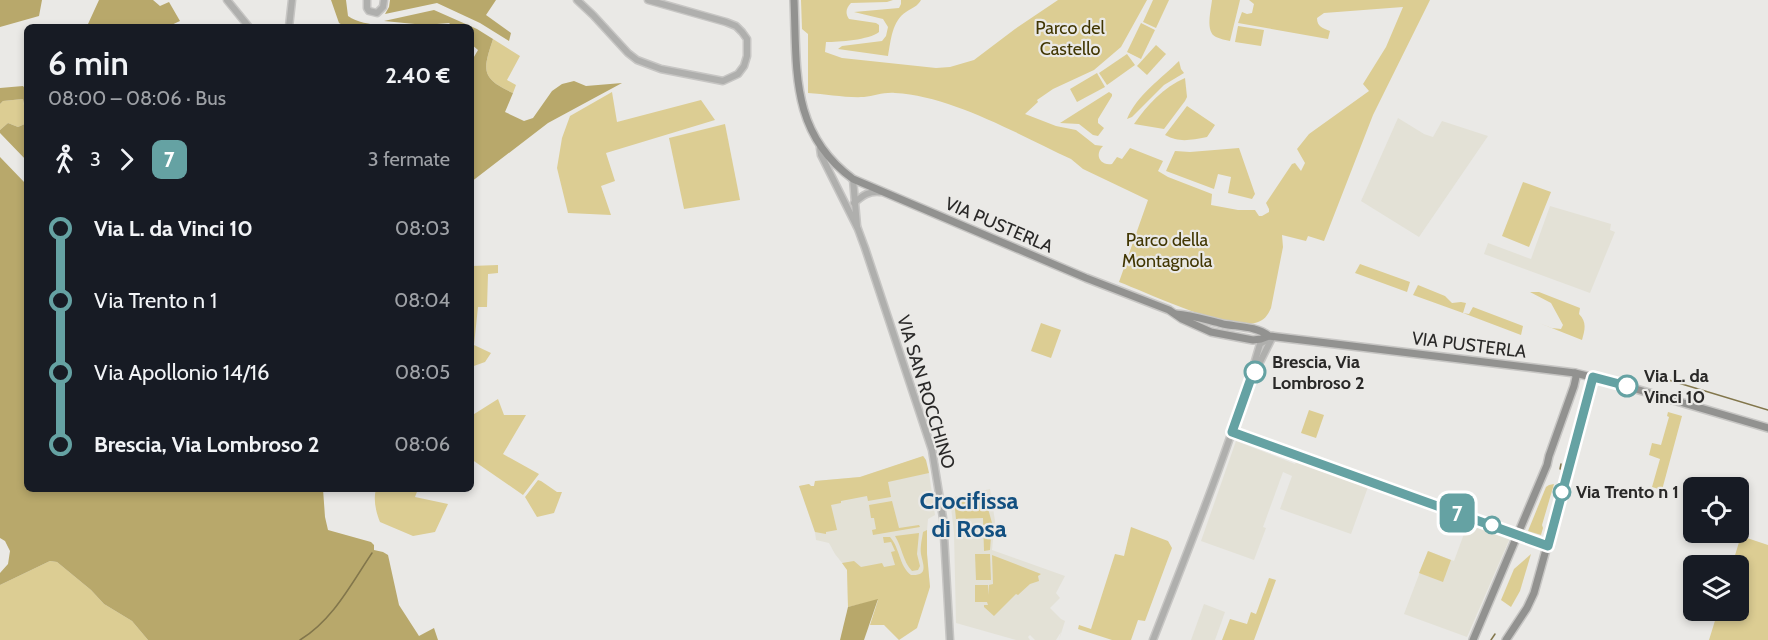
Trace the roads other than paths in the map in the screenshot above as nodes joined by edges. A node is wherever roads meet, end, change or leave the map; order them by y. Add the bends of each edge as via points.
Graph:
1 (227, 0) edge
2 (292, 0) edge
3 (367, 0) edge
4 (384, 0) edge
5 (577, 0) edge
6 (648, 0) edge
7 (794, 0) edge
8 (247, 24) edge
9 (289, 24) edge
10 (820, 148) junction
11 (853, 179) junction
12 (882, 192) junction
13 (855, 203) junction
14 (858, 229) junction
15 (1176, 314) junction
16 (1271, 336) junction
17 (1575, 373) junction
18 (1593, 377) junction
19 (1768, 428) edge
20 (950, 640) edge
21 (1153, 640) edge
22 (1473, 640) edge
23 (1506, 640) edge

1 - 8 street
2 - 9 street
3 - 4 street via 369,11 376,13 383,8
5 - 6 street via 628,53 650,66 723,81 741,72 747,56 747,39 736,26
7 - 10 main road, VIA PUSTERLA via 799,93
10 - 11 main road, VIA PUSTERLA
10 - 14 street, VIA SAN ROCCHINO
11 - 12 main road, VIA PUSTERLA
11 - 13 street, VIA SAN ROCCHINO
12 - 13 street via 871,191
12 - 15 main road, VIA PUSTERLA
13 - 14 street, VIA SAN ROCCHINO
14 - 20 street, VIA SAN ROCCHINO via 932,450 943,518
15 - 16 main road, VIA PUSTERLA via 1255,329
15 - 16 main road, VIA PUSTERLA via 1219,334 1253,340
16 - 17 main road, VIA PUSTERLA
16 - 21 street via 1250,381
17 - 18 main road, VIA PUSTERLA
17 - 22 main road via 1547,465
18 - 19 main road, VIA PUSTERLA
18 - 23 main road via 1534,593

